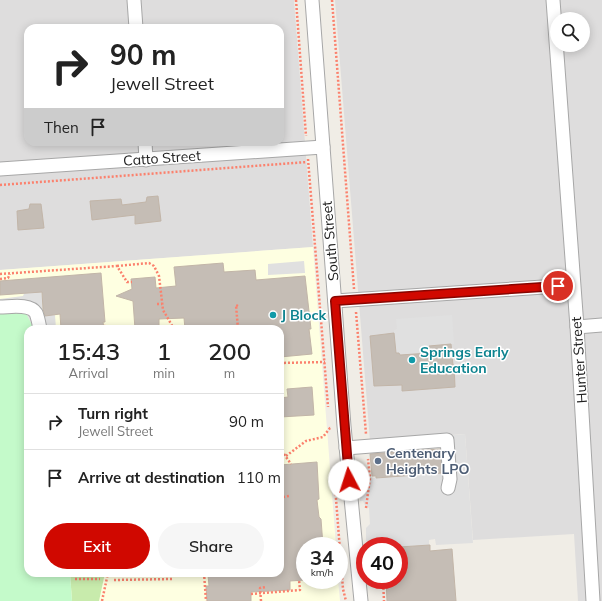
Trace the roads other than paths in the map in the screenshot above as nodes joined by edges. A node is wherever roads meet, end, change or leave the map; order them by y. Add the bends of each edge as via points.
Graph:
1 (134, 0) edge
2 (312, 0) edge
3 (552, 0) edge
4 (136, 24) edge
5 (145, 146) edge
6 (323, 147) junction
7 (146, 160) junction
8 (0, 169) edge
9 (573, 285) junction
10 (335, 301) junction
11 (0, 307) edge
12 (39, 325) edge
13 (602, 325) edge
14 (577, 327) junction
15 (346, 448) junction
16 (448, 488) dead end
17 (361, 601) edge
18 (593, 601) edge

1 - 4 street
2 - 6 street, South Street
3 - 9 street, Hunter Street
5 - 7 street
6 - 7 street, Catto Street
6 - 10 street, South Street
7 - 8 street, Catto Street
9 - 10 street
9 - 14 street, Hunter Street
10 - 15 street, South Street
11 - 12 street via 27,307 36,314
13 - 14 street
14 - 18 street, Hunter Street
15 - 16 street via 447,440 450,479
15 - 17 street, South Street

